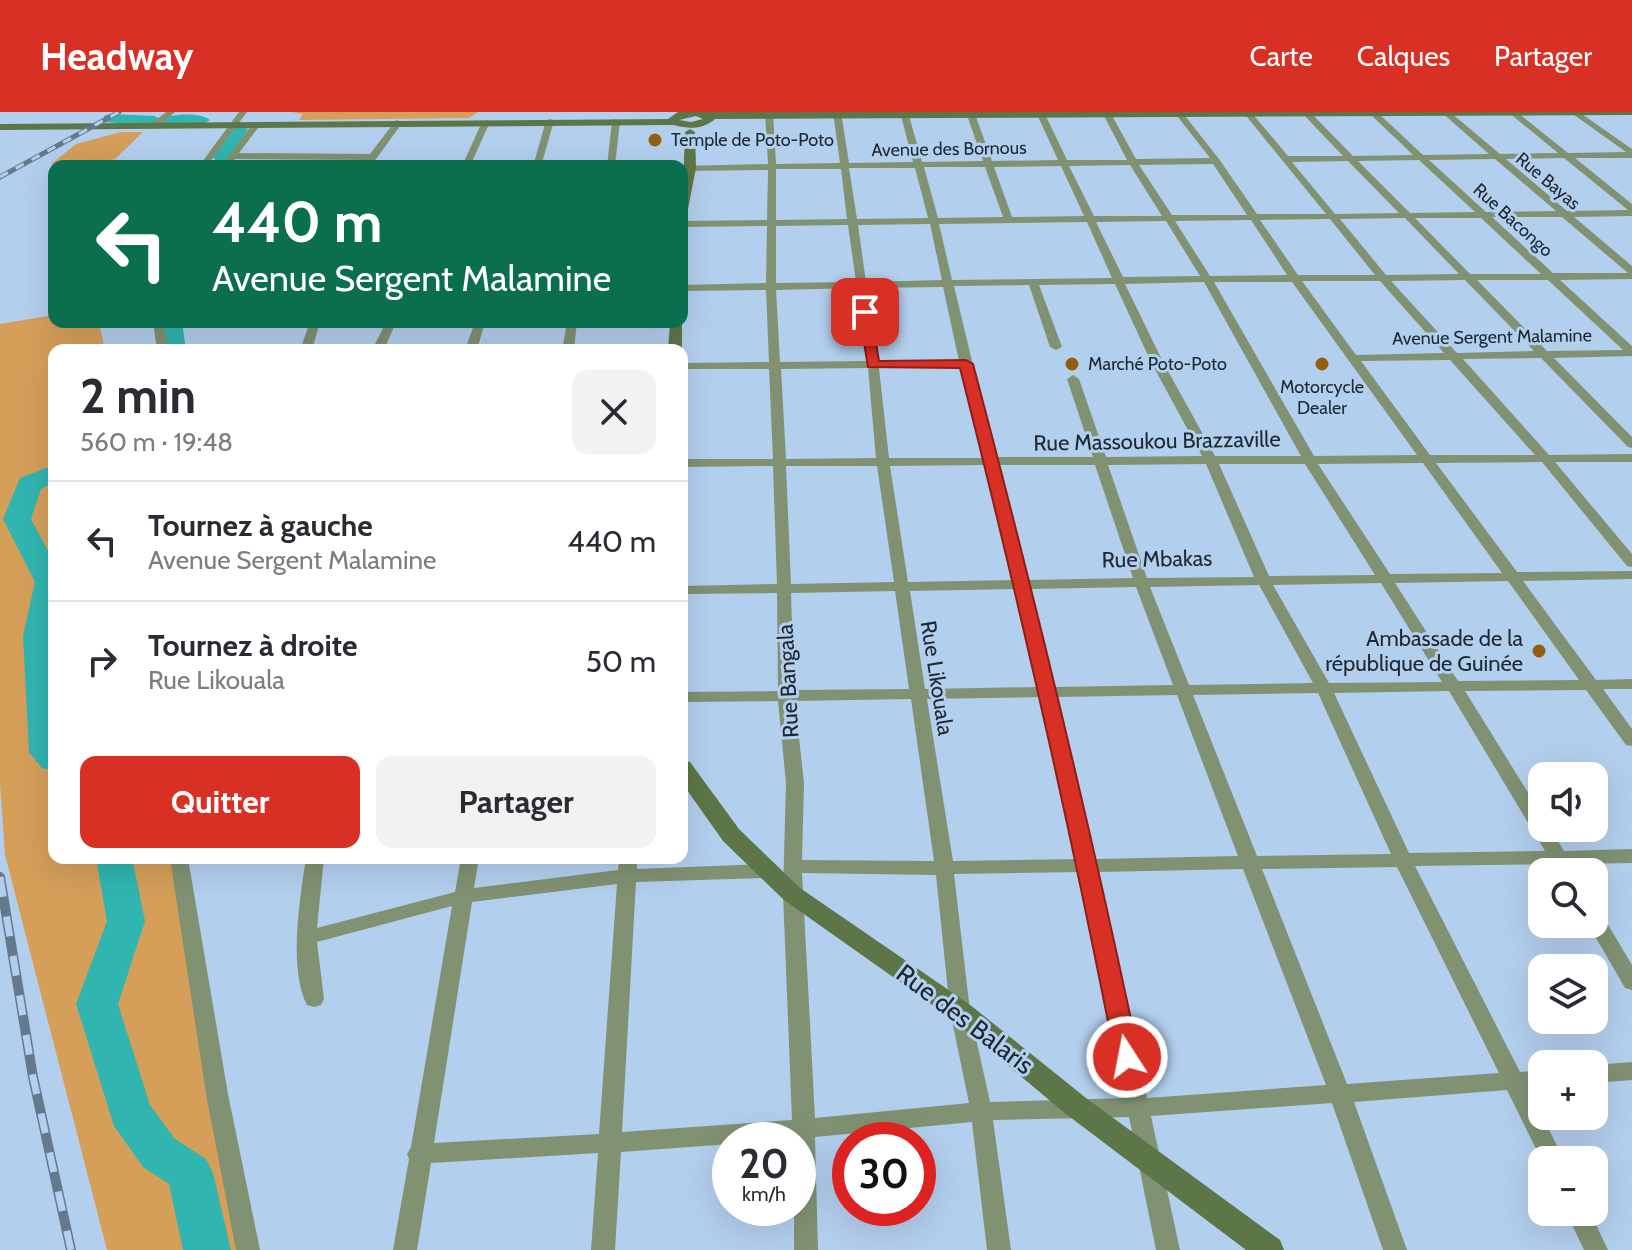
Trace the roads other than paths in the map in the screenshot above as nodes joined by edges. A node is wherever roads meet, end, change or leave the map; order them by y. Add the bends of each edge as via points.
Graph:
1 (171, 112) edge
2 (243, 112) edge
3 (1445, 112) edge
4 (1512, 112) edge
5 (1574, 112) edge
6 (1632, 112) edge
7 (1106, 113) edge
8 (1248, 113) edge
9 (1306, 113) edge
10 (1372, 113) edge
11 (1040, 114) edge
12 (1179, 114) edge
13 (769, 115) edge
14 (838, 115) edge
15 (904, 115) edge
16 (967, 115) edge
17 (691, 119) edge
18 (550, 121) junction
19 (616, 121) junction
20 (399, 122) junction
21 (486, 122) junction
22 (233, 124) junction
23 (257, 124) junction
24 (155, 125) junction
25 (0, 127) edge
26 (1632, 154) edge
27 (1568, 155) junction
28 (232, 156) junction
29 (1494, 156) junction
30 (1352, 158) junction
31 (1424, 158) junction
32 (1286, 159) junction
33 (207, 160) edge
34 (229, 160) edge
35 (323, 160) edge
36 (370, 160) edge
37 (469, 160) edge
38 (539, 160) edge
39 (612, 160) edge
40 (687, 160) edge
41 (1216, 161) junction
42 (1135, 162) junction
43 (990, 164) junction
44 (1063, 164) junction
45 (772, 166) junction
46 (847, 166) junction
47 (918, 166) junction
48 (688, 168) edge
49 (1632, 211) edge
50 (1483, 214) junction
51 (1563, 214) junction
52 (1332, 216) junction
53 (1407, 217) junction
54 (1167, 218) junction
55 (1252, 219) junction
56 (1090, 220) junction
57 (1009, 221) junction
58 (934, 222) junction
59 (772, 223) junction
60 (853, 223) junction
61 (688, 224) edge
62 (1632, 274) edge
63 (1554, 277) junction
64 (1469, 278) junction
65 (1207, 279) junction
66 (1295, 279) junction
67 (1385, 280) junction
68 (1033, 282) junction
69 (1120, 282) junction
70 (947, 283) junction
71 (861, 286) junction
72 (771, 287) junction
73 (688, 288) edge
74 (1056, 347) dead end
75 (1632, 352) edge
76 (1542, 354) junction
77 (1452, 355) junction
78 (1353, 358) junction
79 (966, 364) junction
80 (776, 365) junction
81 (873, 365) junction
82 (688, 366) edge
83 (1073, 379) dead end
84 (1632, 444) edge
85 (1544, 457) junction
86 (1424, 458) junction
87 (1632, 458) edge
88 (1309, 459) junction
89 (1100, 461) junction
90 (1211, 461) junction
91 (883, 462) junction
92 (990, 462) junction
93 (688, 463) edge
94 (780, 463) junction
95 (1632, 563) edge
96 (1632, 575) edge
97 (1383, 577) junction
98 (1515, 578) junction
99 (1263, 580) junction
100 (1141, 582) junction
101 (902, 584) junction
102 (1023, 584) junction
103 (783, 589) junction
104 (688, 590) edge
105 (1632, 684) edge
106 (1453, 685) junction
107 (1591, 685) junction
108 (1325, 690) junction
109 (1185, 692) junction
110 (1047, 693) junction
111 (917, 695) junction
112 (688, 697) edge
113 (786, 697) junction
114 (1632, 741) edge
115 (688, 775) edge
116 (1632, 856) edge
117 (1558, 858) edge
118 (1608, 859) edge
119 (1403, 860) junction
120 (1248, 862) junction
121 (1088, 863) junction
122 (1528, 863) edge
123 (180, 864) edge
124 (314, 864) edge
125 (469, 864) edge
126 (794, 866) junction
127 (944, 866) junction
128 (627, 867) edge
129 (767, 871) junction
130 (792, 894) junction
131 (465, 896) junction
132 (305, 938) junction
133 (1606, 938) edge
134 (1632, 982) edge
135 (314, 999) dead end
136 (960, 1011) junction
137 (1632, 1071) edge
138 (1608, 1073) edge
139 (1528, 1080) edge
140 (1515, 1081) junction
141 (1340, 1094) junction
142 (1076, 1106) junction
143 (1137, 1108) junction
144 (981, 1109) junction
145 (804, 1122) edge
146 (816, 1127) edge
147 (712, 1135) edge
148 (610, 1142) junction
149 (1546, 1146) edge
150 (418, 1154) junction
151 (1149, 1158) junction
152 (806, 1226) edge
153 (1585, 1226) edge
154 (248, 1250) edge
155 (405, 1250) edge
156 (603, 1250) edge
157 (806, 1250) edge
158 (999, 1250) edge
159 (1168, 1250) edge
160 (1269, 1250) edge
161 (1395, 1250) edge
162 (1596, 1250) edge

1 - 24 street
2 - 22 street
3 - 4 main road
3 - 10 main road
3 - 29 street, Rue Bayas
4 - 5 main road
4 - 27 street
5 - 6 main road
5 - 26 street
7 - 11 main road
7 - 12 main road
7 - 42 street
8 - 9 main road
8 - 12 main road
8 - 32 street
9 - 10 main road
9 - 30 street
10 - 31 street, Rue Bacongo
11 - 16 main road
11 - 44 street
12 - 41 street
13 - 14 main road
13 - 17 main road
13 - 45 street, Rue Bangala
14 - 15 main road
14 - 46 street, Rue Likouala
15 - 16 main road
15 - 47 street
16 - 43 street
17 - 19 main road
17 - 40 main road
18 - 19 main road
18 - 21 main road
18 - 38 street
19 - 39 street
20 - 21 main road
20 - 23 main road
20 - 36 street
21 - 37 street
22 - 23 main road
22 - 24 main road
22 - 33 street
23 - 28 street
24 - 25 main road
26 - 27 street
27 - 29 street
27 - 49 street
28 - 34 street
28 - 35 street
29 - 31 street
29 - 51 street, Rue Bayas
30 - 31 street
30 - 32 street
30 - 53 street
31 - 50 street, Rue Bacongo
32 - 52 street
41 - 42 street, Avenue des Bornous
41 - 55 street
42 - 44 street, Avenue des Bornous
42 - 54 street
43 - 44 street, Avenue des Bornous
43 - 47 street, Avenue des Bornous
43 - 57 street
44 - 56 street
45 - 46 street, Avenue des Bornous
45 - 48 street, Avenue des Bornous
45 - 59 street, Rue Bangala
46 - 47 street, Avenue des Bornous
46 - 60 street, Rue Likouala
47 - 58 street
49 - 51 street
50 - 51 street
50 - 53 street
50 - 63 street, Rue Bacongo
51 - 62 street, Rue Bayas
52 - 53 street
52 - 55 street
52 - 67 street
53 - 64 street
54 - 55 street
54 - 56 street
54 - 65 street
55 - 66 street
56 - 57 street
56 - 69 street
57 - 58 street
58 - 60 street
58 - 70 street
59 - 60 street
59 - 61 street
59 - 72 street, Rue Bangala
60 - 71 street, Rue Likouala
62 - 63 street
63 - 64 street
63 - 75 street, Rue Bacongo
64 - 67 street
64 - 76 street
65 - 66 street
65 - 69 street
65 - 88 street
66 - 67 street
66 - 78 street
67 - 77 street
68 - 69 street
68 - 70 street
68 - 74 street
69 - 90 street
70 - 71 street
70 - 79 street
71 - 72 street
71 - 81 street, Rue Likouala
72 - 73 street
72 - 80 street, Rue Bangala
75 - 76 street, Avenue Sergent Malamine
76 - 77 street, Avenue Sergent Malamine
76 - 84 street
77 - 78 street, Avenue Sergent Malamine
77 - 85 street
78 - 86 street
79 - 81 street
79 - 92 street
80 - 81 street
80 - 82 street
80 - 94 street, Rue Bangala
81 - 91 street, Rue Likouala
83 - 89 street
85 - 86 street, Rue Massoukou Brazzaville
85 - 87 street, Rue Massoukou Brazzaville
85 - 95 street
86 - 88 street, Rue Massoukou Brazzaville
86 - 98 street
88 - 90 street, Rue Massoukou Brazzaville
88 - 97 street
89 - 90 street, Rue Massoukou Brazzaville
89 - 92 street, Rue Massoukou Brazzaville
89 - 100 street
90 - 99 street
91 - 92 street, Rue Massoukou Brazzaville
91 - 94 street, Rue Massoukou Brazzaville
91 - 101 street, Rue Likouala
92 - 102 street
93 - 94 street, Rue Massoukou Brazzaville
94 - 103 street, Rue Bangala
96 - 98 street, Rue Mbakas
97 - 98 street, Rue Mbakas
97 - 99 street, Rue Mbakas
97 - 106 street
98 - 107 street
99 - 100 street, Rue Mbakas
99 - 108 street
100 - 102 street, Rue Mbakas
100 - 109 street
101 - 102 street, Rue Mbakas
101 - 103 street, Rue Mbakas
101 - 111 street, Rue Likouala
102 - 110 street
103 - 104 street, Rue Mbakas
103 - 113 street, Rue Bangala
105 - 107 street
106 - 107 street
106 - 108 street
106 - 117 street
107 - 114 street
108 - 109 street
108 - 119 street
109 - 110 street
109 - 120 street
110 - 111 street
110 - 121 street
111 - 113 street
111 - 127 street, Rue Likouala
112 - 113 street
113 - 126 street, Rue Bangala via 795,783
115 - 129 main road, Rue des Balaris via 731,835
116 - 118 street
119 - 120 street
119 - 122 street
119 - 140 street
120 - 121 street
120 - 141 street
121 - 127 street
121 - 143 street
123 - 154 street
124 - 132 street
125 - 131 street
126 - 127 street
126 - 130 street, Rue Bangala
127 - 136 street, Rue Likouala
128 - 129 street
128 - 131 street
128 - 148 street
129 - 130 main road, Rue des Balaris
130 - 136 main road, Rue des Balaris
130 - 145 street, Rue Bangala
131 - 132 street
131 - 150 street
132 - 135 street
133 - 134 street
136 - 142 main road, Rue des Balaris
136 - 144 street, Rue Likouala
137 - 138 street
139 - 140 street
140 - 141 street
140 - 149 street
141 - 143 street
141 - 161 street
142 - 143 street
142 - 144 street
142 - 151 main road, Rue des Balaris
143 - 151 street
144 - 146 street
144 - 158 street, Rue Likouala
147 - 148 street
148 - 150 street
148 - 156 street
150 - 155 street
151 - 159 street
151 - 160 main road, Rue des Balaris
152 - 157 street, Rue Bangala
153 - 162 street

